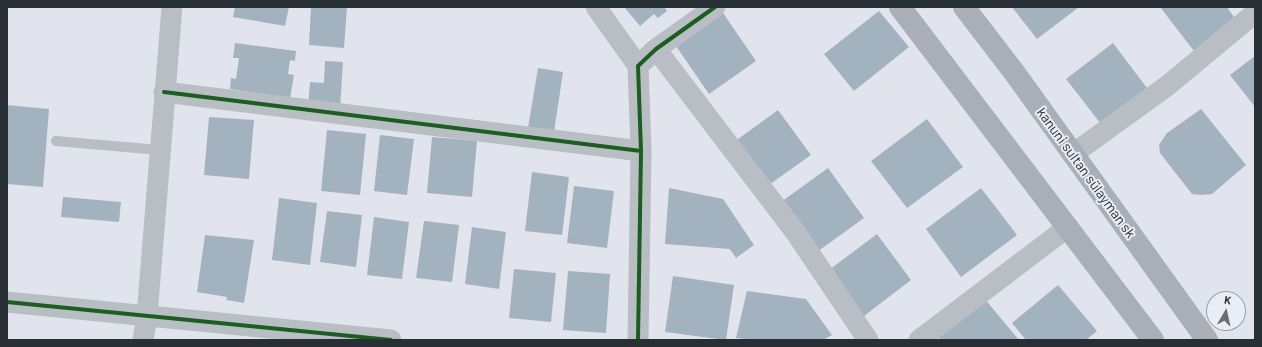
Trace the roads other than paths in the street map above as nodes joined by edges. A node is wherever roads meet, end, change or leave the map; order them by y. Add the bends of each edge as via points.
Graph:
1 (172, 7) edge
2 (596, 7) edge
3 (715, 7) edge
4 (900, 7) edge
5 (964, 7) edge
6 (1255, 13) edge
7 (656, 49) junction
8 (638, 66) junction
9 (164, 92) junction
10 (56, 141) dead end
11 (159, 150) junction
12 (641, 151) junction
13 (1072, 154) junction
14 (1068, 227) junction
15 (7, 302) edge
16 (147, 316) junction
17 (143, 340) edge
18 (391, 340) edge
19 (638, 340) edge
20 (868, 340) edge
21 (919, 340) edge
22 (1152, 340) edge
23 (1207, 340) edge

1 - 9 street
2 - 8 street
3 - 7 street
4 - 14 main road
5 - 13 main road, kanuni sultan sülayman sk
6 - 13 street via 1168,86
7 - 8 street
7 - 20 street via 796,234
8 - 12 street
9 - 11 street
9 - 12 street
10 - 11 lane
11 - 16 street
12 - 19 street
13 - 23 main road, kanuni sultan sülayman sk
14 - 21 street
14 - 22 main road
15 - 16 street
16 - 17 street
16 - 18 street

